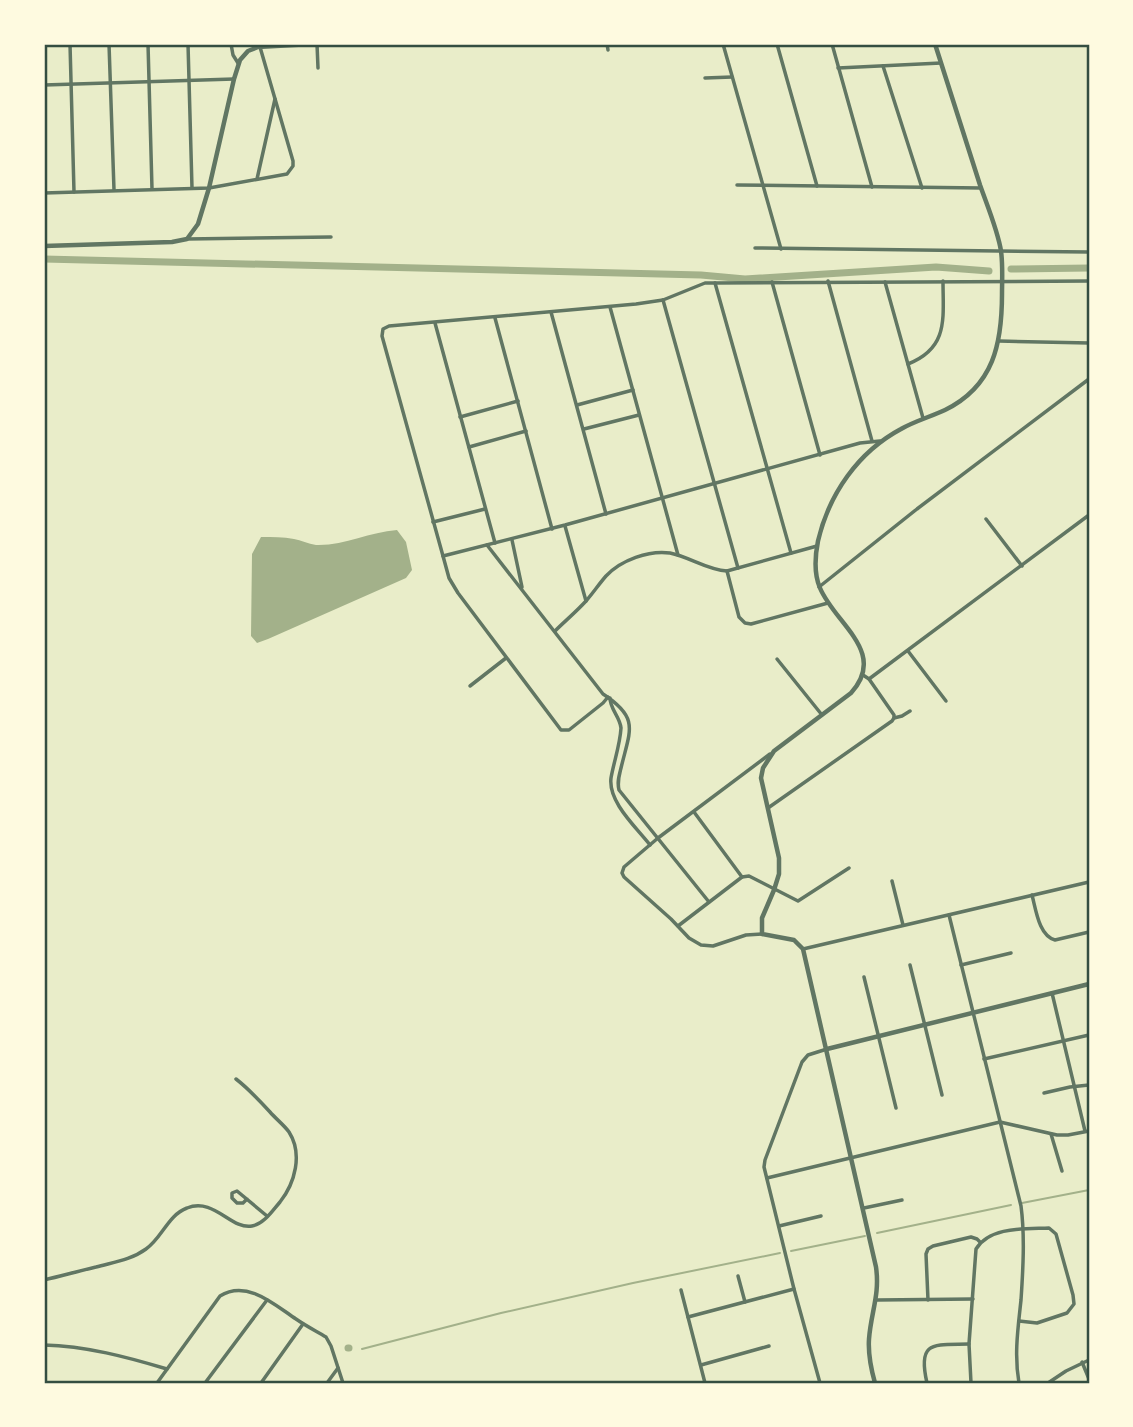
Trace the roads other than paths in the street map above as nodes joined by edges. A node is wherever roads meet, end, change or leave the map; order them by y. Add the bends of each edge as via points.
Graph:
1 (70, 44) edge
2 (109, 44) edge
3 (148, 44) edge
4 (188, 44) edge
5 (231, 44) edge
6 (314, 44) edge
7 (607, 44) edge
8 (723, 44) edge
9 (777, 44) edge
10 (832, 44) edge
11 (935, 44) edge
12 (260, 47) junction
13 (608, 50) dead end
14 (238, 63) junction
15 (941, 63) junction
16 (883, 66) junction
17 (318, 68) dead end
18 (838, 68) junction
19 (733, 77) junction
20 (705, 78) dead end
21 (234, 79) junction
22 (190, 80) junction
23 (149, 82) junction
24 (110, 83) junction
25 (71, 84) junction
26 (44, 85) edge
27 (275, 98) junction
28 (257, 178) junction
29 (737, 186) dead end
30 (763, 186) junction
31 (817, 186) junction
32 (872, 187) junction
33 (192, 188) junction
34 (209, 188) junction
35 (922, 188) junction
36 (981, 188) junction
37 (152, 189) junction
38 (114, 191) junction
39 (44, 192) edge
40 (74, 192) junction
41 (331, 237) dead end
42 (187, 239) junction
43 (44, 246) edge
44 (755, 248) dead end
45 (781, 248) junction
46 (1001, 251) junction
47 (1089, 252) edge
48 (828, 281) junction
49 (943, 281) junction
50 (1002, 281) junction
51 (1089, 281) edge
52 (772, 282) junction
53 (884, 282) junction
54 (715, 283) junction
55 (663, 300) junction
56 (610, 307) junction
57 (551, 312) junction
58 (495, 317) junction
59 (435, 323) junction
60 (999, 341) junction
61 (1089, 342) edge
62 (908, 364) junction
63 (1089, 379) edge
64 (633, 390) junction
65 (517, 401) junction
66 (576, 405) junction
67 (639, 415) junction
68 (460, 417) junction
69 (923, 418) junction
70 (583, 430) junction
71 (526, 431) junction
72 (872, 441) junction
73 (882, 441) junction
74 (468, 447) junction
75 (820, 454) junction
76 (767, 469) junction
77 (714, 484) junction
78 (662, 498) junction
79 (485, 509) junction
80 (606, 514) junction
81 (1089, 515) edge
82 (986, 519) dead end
83 (433, 522) junction
84 (565, 525) junction
85 (552, 528) junction
86 (512, 539) junction
87 (495, 543) junction
88 (487, 545) junction
89 (817, 546) junction
90 (791, 553) junction
91 (678, 555) junction
92 (443, 556) junction
93 (1022, 566) junction
94 (738, 568) junction
95 (727, 571) junction
96 (819, 587) junction
97 (523, 589) junction
98 (586, 601) junction
99 (828, 603) junction
100 (555, 631) junction
101 (908, 651) junction
102 (506, 658) junction
103 (777, 659) dead end
104 (863, 675) junction
105 (869, 679) junction
106 (470, 686) dead end
107 (609, 698) junction
108 (946, 701) dead end
109 (910, 711) dead end
110 (823, 715) junction
111 (894, 718) junction
112 (774, 751) junction
113 (618, 788) junction
114 (611, 789) junction
115 (767, 809) junction
116 (694, 811) junction
117 (658, 838) junction
118 (650, 845) junction
119 (849, 868) dead end
120 (742, 877) junction
121 (892, 881) dead end
122 (1089, 882) edge
123 (774, 890) junction
124 (1032, 895) junction
125 (709, 902) junction
126 (949, 915) junction
127 (903, 925) junction
128 (678, 926) junction
129 (1089, 932) edge
130 (762, 934) junction
131 (803, 949) junction
132 (1011, 953) dead end
133 (910, 965) dead end
134 (961, 965) junction
135 (864, 977) dead end
136 (1089, 984) edge
137 (1052, 993) junction
138 (972, 1013) junction
139 (925, 1025) junction
140 (1089, 1035) edge
141 (878, 1036) junction
142 (1064, 1041) junction
143 (827, 1049) junction
144 (984, 1059) junction
145 (236, 1079) dead end
146 (1089, 1085) edge
147 (1075, 1087) junction
148 (1044, 1093) dead end
149 (942, 1095) dead end
150 (896, 1108) dead end
151 (1000, 1122) junction
152 (1087, 1131) edge
153 (1051, 1133) junction
154 (853, 1158) junction
155 (1062, 1171) dead end
156 (767, 1178) junction
157 (247, 1199) dead end
158 (902, 1200) dead end
159 (864, 1208) junction
160 (268, 1216) junction
161 (821, 1216) dead end
162 (779, 1226) junction
163 (1023, 1229) junction
164 (980, 1242) junction
165 (738, 1276) dead end
166 (44, 1280) edge
167 (794, 1289) junction
168 (681, 1290) dead end
169 (973, 1299) junction
170 (267, 1300) junction
171 (877, 1300) junction
172 (928, 1300) junction
173 (745, 1302) junction
174 (688, 1317) junction
175 (1018, 1321) junction
176 (303, 1324) junction
177 (969, 1344) junction
178 (44, 1345) edge
179 (769, 1346) dead end
180 (1089, 1360) edge
181 (1082, 1362) junction
182 (701, 1366) junction
183 (167, 1368) junction
184 (338, 1368) junction
185 (1089, 1378) edge
186 (157, 1383) edge
187 (205, 1383) edge
188 (261, 1383) edge
189 (327, 1383) edge
190 (342, 1383) edge
191 (705, 1383) edge
192 (820, 1383) edge
193 (875, 1383) edge
194 (927, 1383) edge
195 (971, 1383) edge
196 (1019, 1383) edge
197 (1048, 1383) edge

1 - 25 street
2 - 24 street
3 - 23 street
4 - 22 street
5 - 14 street
6 - 12 street
6 - 17 street
7 - 13 street
8 - 19 street
9 - 31 street
10 - 18 street
11 - 15 street
12 - 14 street via 248,51
12 - 27 street
14 - 21 street
15 - 16 street
15 - 36 street
16 - 18 street
16 - 35 street
18 - 32 street
19 - 20 street
19 - 30 street
21 - 22 street
21 - 34 street
22 - 23 street
22 - 33 street
23 - 24 street
23 - 37 street
24 - 25 street
24 - 38 street
25 - 26 street
25 - 40 street
27 - 28 street
27 - 28 street via 293,166 281,176
28 - 34 street
29 - 30 street
30 - 31 street
30 - 45 street
31 - 32 street
32 - 35 street
33 - 34 street
33 - 37 street
34 - 42 street via 198,224
35 - 36 street
36 - 46 street
37 - 38 street
38 - 40 street
39 - 40 street
41 - 42 street
42 - 43 street
44 - 45 street
45 - 46 street
46 - 47 street
46 - 50 street
48 - 52 street
48 - 53 street
48 - 72 street
49 - 50 street
49 - 53 street
49 - 62 street via 939,338 926,355
50 - 51 street
50 - 60 street
52 - 54 street
52 - 75 street
53 - 62 street
54 - 55 street
54 - 76 street
55 - 56 street
55 - 77 street
56 - 57 street
56 - 64 street
57 - 58 street
57 - 66 street
58 - 59 street
58 - 65 street
59 - 68 street
59 - 83 street via 389,326 382,336
60 - 61 street
60 - 69 street via 991,364 972,390 953,405
62 - 69 street
63 - 96 street
64 - 66 street
64 - 67 street
65 - 68 street
65 - 71 street
66 - 70 street
67 - 70 street
67 - 78 street
68 - 74 street
69 - 73 street
70 - 80 street
71 - 74 street
71 - 85 street
72 - 73 street
72 - 75 street
73 - 89 street via 840,487
74 - 79 street
75 - 76 street
76 - 77 street
76 - 90 street
77 - 78 street
77 - 94 street
78 - 80 street
78 - 91 street
79 - 83 street
79 - 87 street
80 - 84 street
81 - 93 street
82 - 93 street
83 - 92 street
84 - 85 street
84 - 98 street
85 - 86 street
86 - 87 street
86 - 97 street
87 - 88 street
88 - 92 street
88 - 97 street
89 - 90 street
89 - 96 street
90 - 94 street
91 - 95 street
91 - 98 street via 661,552 627,561 607,575
92 - 102 street via 453,586
93 - 101 street
94 - 95 street
95 - 99 street via 738,616 749,624
96 - 99 street
97 - 100 street
98 - 100 street
99 - 104 street via 862,649
100 - 107 street
101 - 105 street
101 - 108 street
102 - 106 street
102 - 107 street via 564,731
103 - 110 street
104 - 105 street
104 - 110 street via 851,693
105 - 111 street
107 - 113 street via 626,713 630,726
107 - 114 street via 621,728
109 - 111 street
110 - 112 street
111 - 115 street
112 - 115 street via 762,768
112 - 116 street
113 - 114 street
113 - 117 street
114 - 118 street via 615,801
115 - 123 street via 779,858
116 - 117 street
116 - 120 street
117 - 118 street
117 - 125 street
118 - 128 street via 624,867 624,877
119 - 123 street via 798,901
120 - 123 street via 749,876
120 - 125 street
121 - 127 street
122 - 124 street
123 - 130 street via 762,918
124 - 126 street
124 - 129 street via 1047,936 1055,940
125 - 128 street
126 - 127 street
126 - 134 street
127 - 131 street
128 - 130 street via 695,942 708,946
130 - 131 street via 794,940
131 - 143 street
132 - 134 street
133 - 139 street
134 - 138 street
135 - 141 street
136 - 137 street
137 - 138 street
137 - 142 street
138 - 139 street
138 - 144 street
139 - 141 street
139 - 149 street
140 - 142 street
141 - 143 street
141 - 150 street
142 - 144 street
142 - 147 street
143 - 154 street
143 - 156 street via 802,1062 765,1160
144 - 151 street
145 - 160 street via 288,1130 296,1154 292,1181
146 - 147 street
147 - 148 street
147 - 152 street
151 - 153 street
151 - 154 street
151 - 163 street via 1020,1197
152 - 153 street
153 - 155 street
154 - 156 street
154 - 159 street
156 - 162 street
157 - 160 street
158 - 159 street
159 - 171 street via 878,1275
160 - 166 street via 245,1226 210,1208 187,1208 133,1258
161 - 162 street
162 - 167 street
163 - 164 street via 994,1234
163 - 175 street
163 - 175 street via 1049,1228 1056,1234 1074,1304 1067,1313 1037,1323
164 - 169 street via 975,1252
164 - 172 street via 971,1237 929,1248
165 - 173 street
167 - 173 street
167 - 192 street
168 - 174 street
169 - 172 street
169 - 177 street
170 - 176 street
170 - 183 street via 246,1291 220,1296
170 - 187 street
171 - 172 street
171 - 193 street via 869,1343
173 - 174 street
174 - 182 street
175 - 196 street
176 - 184 street via 326,1336
176 - 188 street
177 - 194 street via 931,1347 923,1364
177 - 195 street
178 - 183 street via 74,1347
179 - 182 street
180 - 181 street
181 - 185 street
181 - 197 street
182 - 191 street
183 - 186 street
184 - 189 street
184 - 190 street

